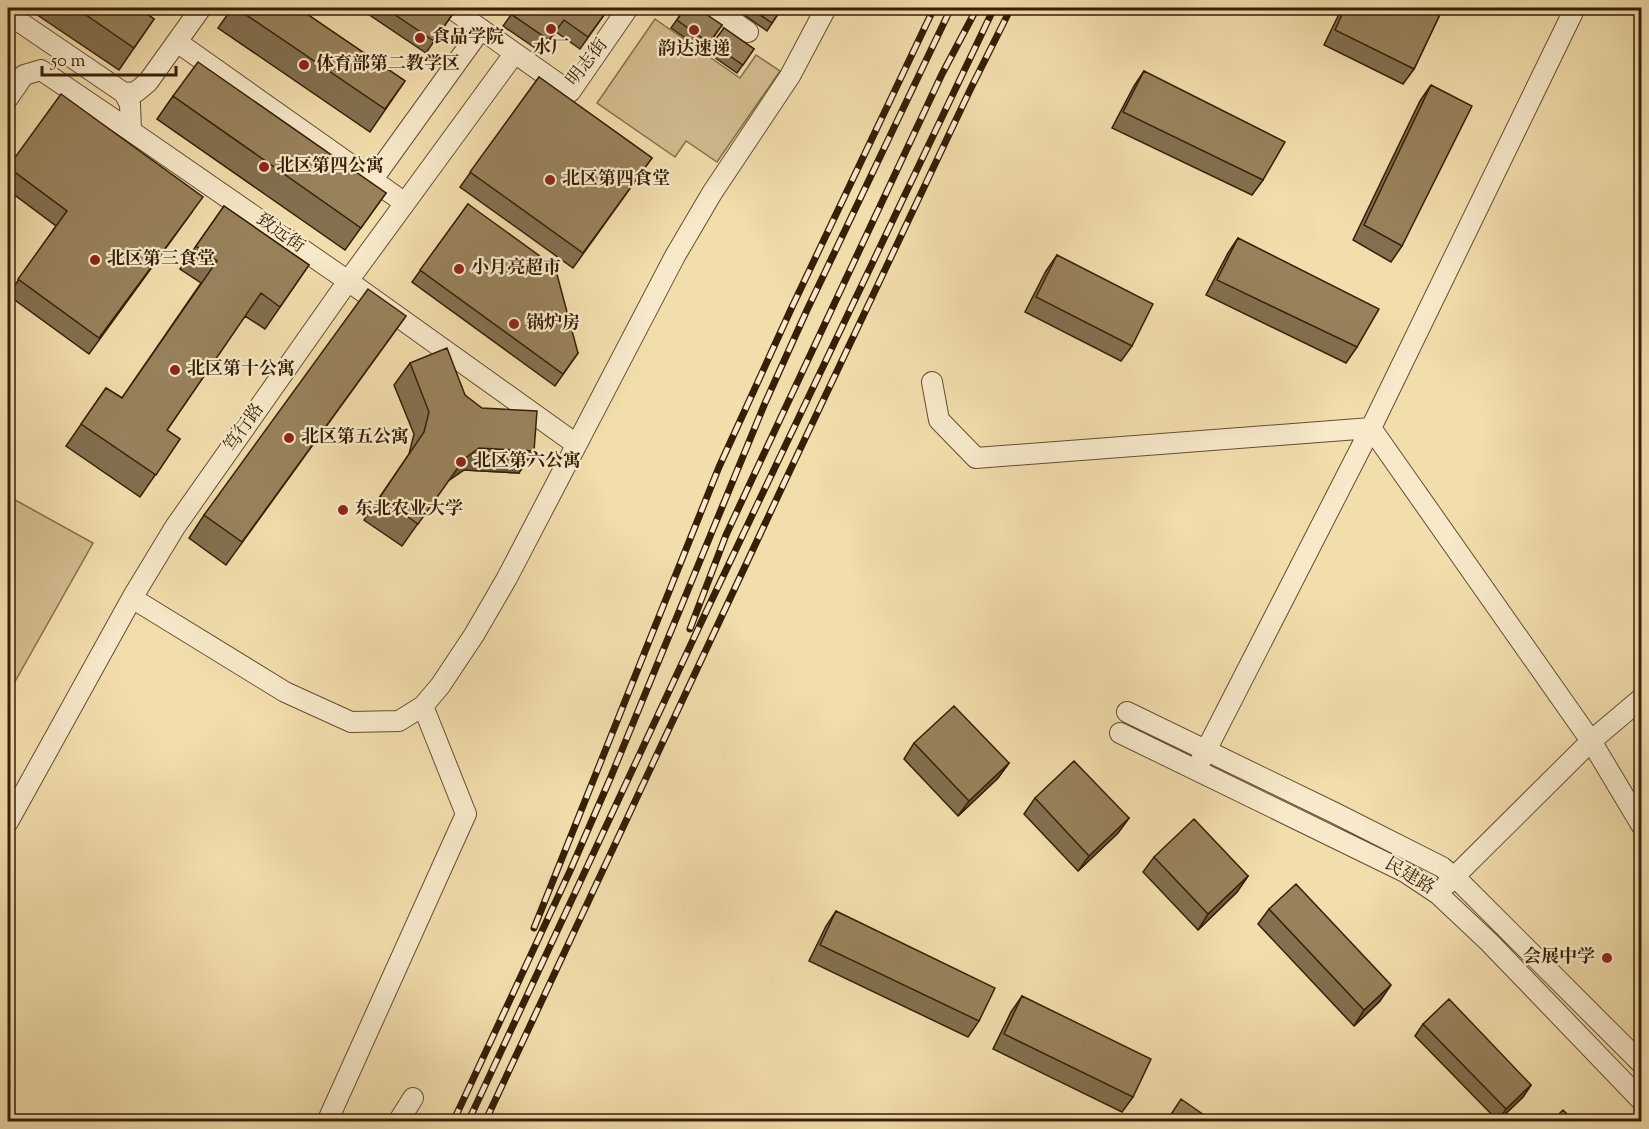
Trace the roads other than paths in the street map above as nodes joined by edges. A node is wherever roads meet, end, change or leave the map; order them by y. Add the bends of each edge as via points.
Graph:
1 (201, 8) edge
2 (451, 8) edge
3 (628, 8) edge
4 (714, 8) edge
5 (826, 8) edge
6 (1575, 8) edge
7 (8, 14) edge
8 (481, 29) junction
9 (748, 32) dead end
10 (177, 42) junction
11 (514, 54) junction
12 (124, 93) junction
13 (8, 98) edge
14 (130, 131) junction
15 (373, 179) junction
16 (405, 203) junction
17 (348, 281) junction
18 (932, 382) dead end
19 (1371, 429) junction
20 (576, 444) junction
21 (132, 598) junction
22 (1641, 698) edge
23 (423, 706) junction
24 (1127, 712) dead end
25 (1120, 733) dead end
26 (1591, 741) junction
27 (1206, 750) junction
28 (1196, 770) junction
29 (8, 822) edge
30 (1641, 826) edge
31 (1454, 877) junction
32 (1437, 894) junction
33 (1641, 1064) edge
34 (413, 1098) dead end
35 (1641, 1101) edge
36 (327, 1122) edge
37 (398, 1122) edge

1 - 10 street
2 - 8 street, 明志街
3 - 11 street, 明志街 via 570,92
4 - 9 street
5 - 20 street via 790,76 681,247
6 - 19 street
7 - 12 street
8 - 11 street, 明志街
8 - 15 street
10 - 12 street via 148,82 136,92
10 - 15 street
11 - 16 street, 笃行路
12 - 14 street via 130,104
13 - 14 street, 致远街 via 24,75 41,70
14 - 17 street, 致远街
15 - 16 street
16 - 17 street, 笃行路
17 - 20 street, 致远街
17 - 21 street, 笃行路 via 175,527
18 - 19 street via 939,420 976,458
19 - 26 street
19 - 27 street
20 - 23 street via 474,635
21 - 23 street via 285,692 351,722 399,721
21 - 29 street, 笃行路
22 - 26 street
23 - 36 street via 466,814
24 - 27 street, 民建路
25 - 28 street, 民建路
26 - 30 street
26 - 31 street
27 - 28 street
27 - 31 street, 民建路 via 1442,867
28 - 32 street, 民建路 via 1405,872
31 - 32 street
31 - 33 street, 民建路
32 - 35 street, 民建路 via 1489,942
34 - 37 street

